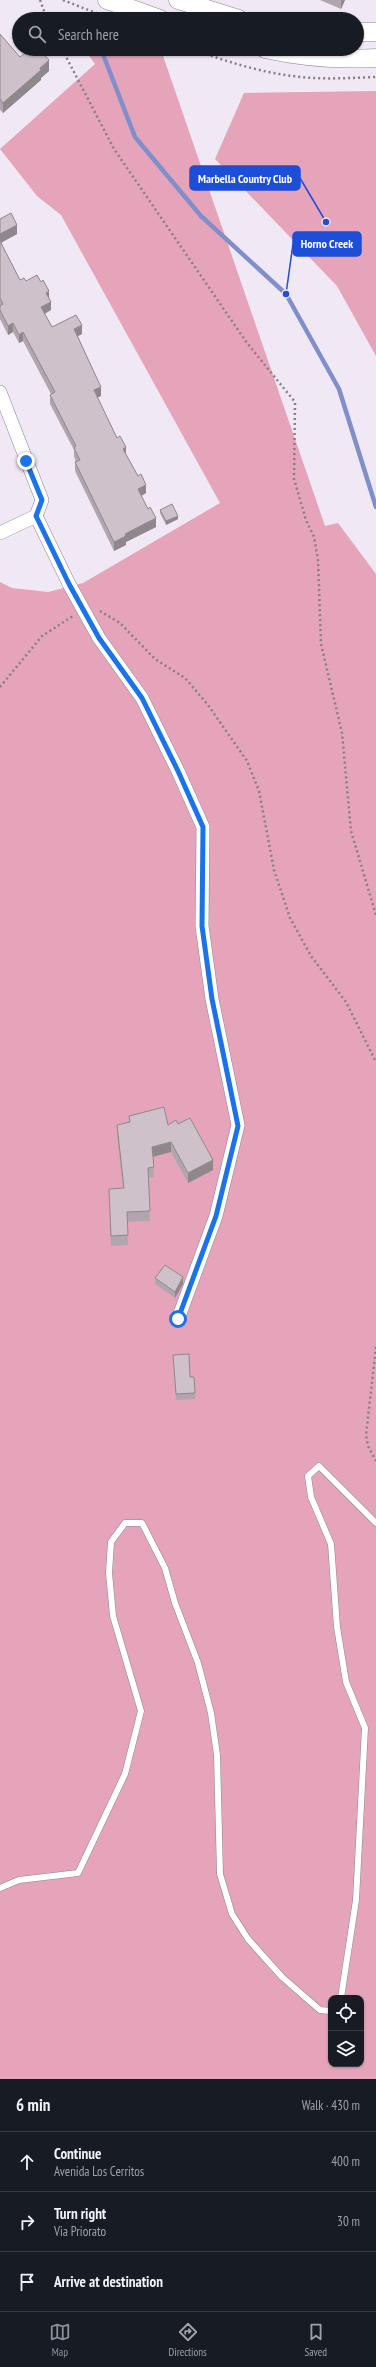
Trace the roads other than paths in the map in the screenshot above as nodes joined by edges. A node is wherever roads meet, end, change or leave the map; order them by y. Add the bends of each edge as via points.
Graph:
1 (178, 0) edge
2 (103, 7) edge
3 (127, 12) edge
4 (216, 12) edge
5 (364, 32) edge
6 (376, 32) edge
7 (303, 56) edge
8 (376, 58) edge
9 (0, 392) edge
10 (36, 516) junction
11 (0, 533) edge
12 (178, 1319) dead end
13 (376, 1523) edge
14 (0, 1888) edge
15 (341, 1995) edge
16 (328, 2011) edge

1 - 4 main road
2 - 3 main road
5 - 6 main road
7 - 8 main road
9 - 10 street via 42,500
10 - 11 street
10 - 12 street via 85,614 142,698 203,827 202,926 212,999 238,1126 216,1216
13 - 15 lane via 319,1466 308,1476 311,1497 331,1544 337,1627 346,1682 365,1728 356,1900
14 - 16 lane via 19,1880 78,1873 125,1774 141,1711 113,1616 109,1573 111,1542 125,1523 142,1523 165,1568 175,1603 198,1663 211,1713 217,1755 220,1874 232,1914 248,1939 282,1977 320,2010

